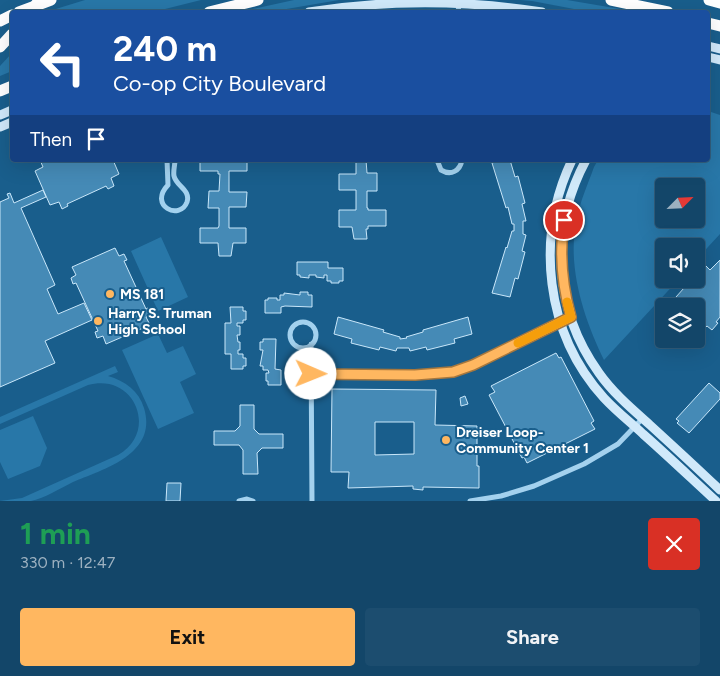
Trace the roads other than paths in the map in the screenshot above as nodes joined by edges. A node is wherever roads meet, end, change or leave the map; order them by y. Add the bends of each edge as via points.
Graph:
1 (51, 0) edge
2 (258, 0) edge
3 (611, 0) edge
4 (709, 0) edge
5 (720, 3) edge
6 (459, 8) edge
7 (24, 10) edge
8 (217, 10) edge
9 (328, 10) edge
10 (500, 10) edge
11 (658, 10) edge
12 (167, 162) edge
13 (175, 162) edge
14 (438, 162) edge
15 (462, 162) edge
16 (571, 162) edge
17 (585, 162) edge
18 (564, 176) junction
19 (575, 181) junction
20 (571, 317) junction
21 (560, 321) junction
22 (312, 344) junction
23 (311, 374) junction
24 (643, 418) junction
25 (635, 426) junction
26 (720, 490) edge
27 (239, 501) edge
28 (253, 501) edge
29 (312, 501) edge
30 (470, 501) edge
31 (716, 501) edge

1 - 7 highway
2 - 8 highway
3 - 11 highway
4 - 5 highway
6 - 9 main road via 386,4
6 - 10 main road
12 - 13 street via 168,185 161,199 165,207 173,211 185,206 188,198 174,176
14 - 15 street via 441,170 449,173 457,170
16 - 18 main road
17 - 19 main road
18 - 19 main road
18 - 21 main road via 554,210 550,251 553,294
19 - 20 main road via 566,207 561,247 563,287
20 - 21 street
20 - 24 main road via 600,374 618,396
21 - 23 street via 453,372
21 - 25 main road via 589,378
22 - 22 street via 316,337 312,326 300,322 293,326 290,334 296,346 304,348
22 - 23 street
23 - 29 street
24 - 25 street
24 - 26 main road
25 - 30 street via 618,444 584,464 534,486
25 - 31 main road
27 - 28 street

